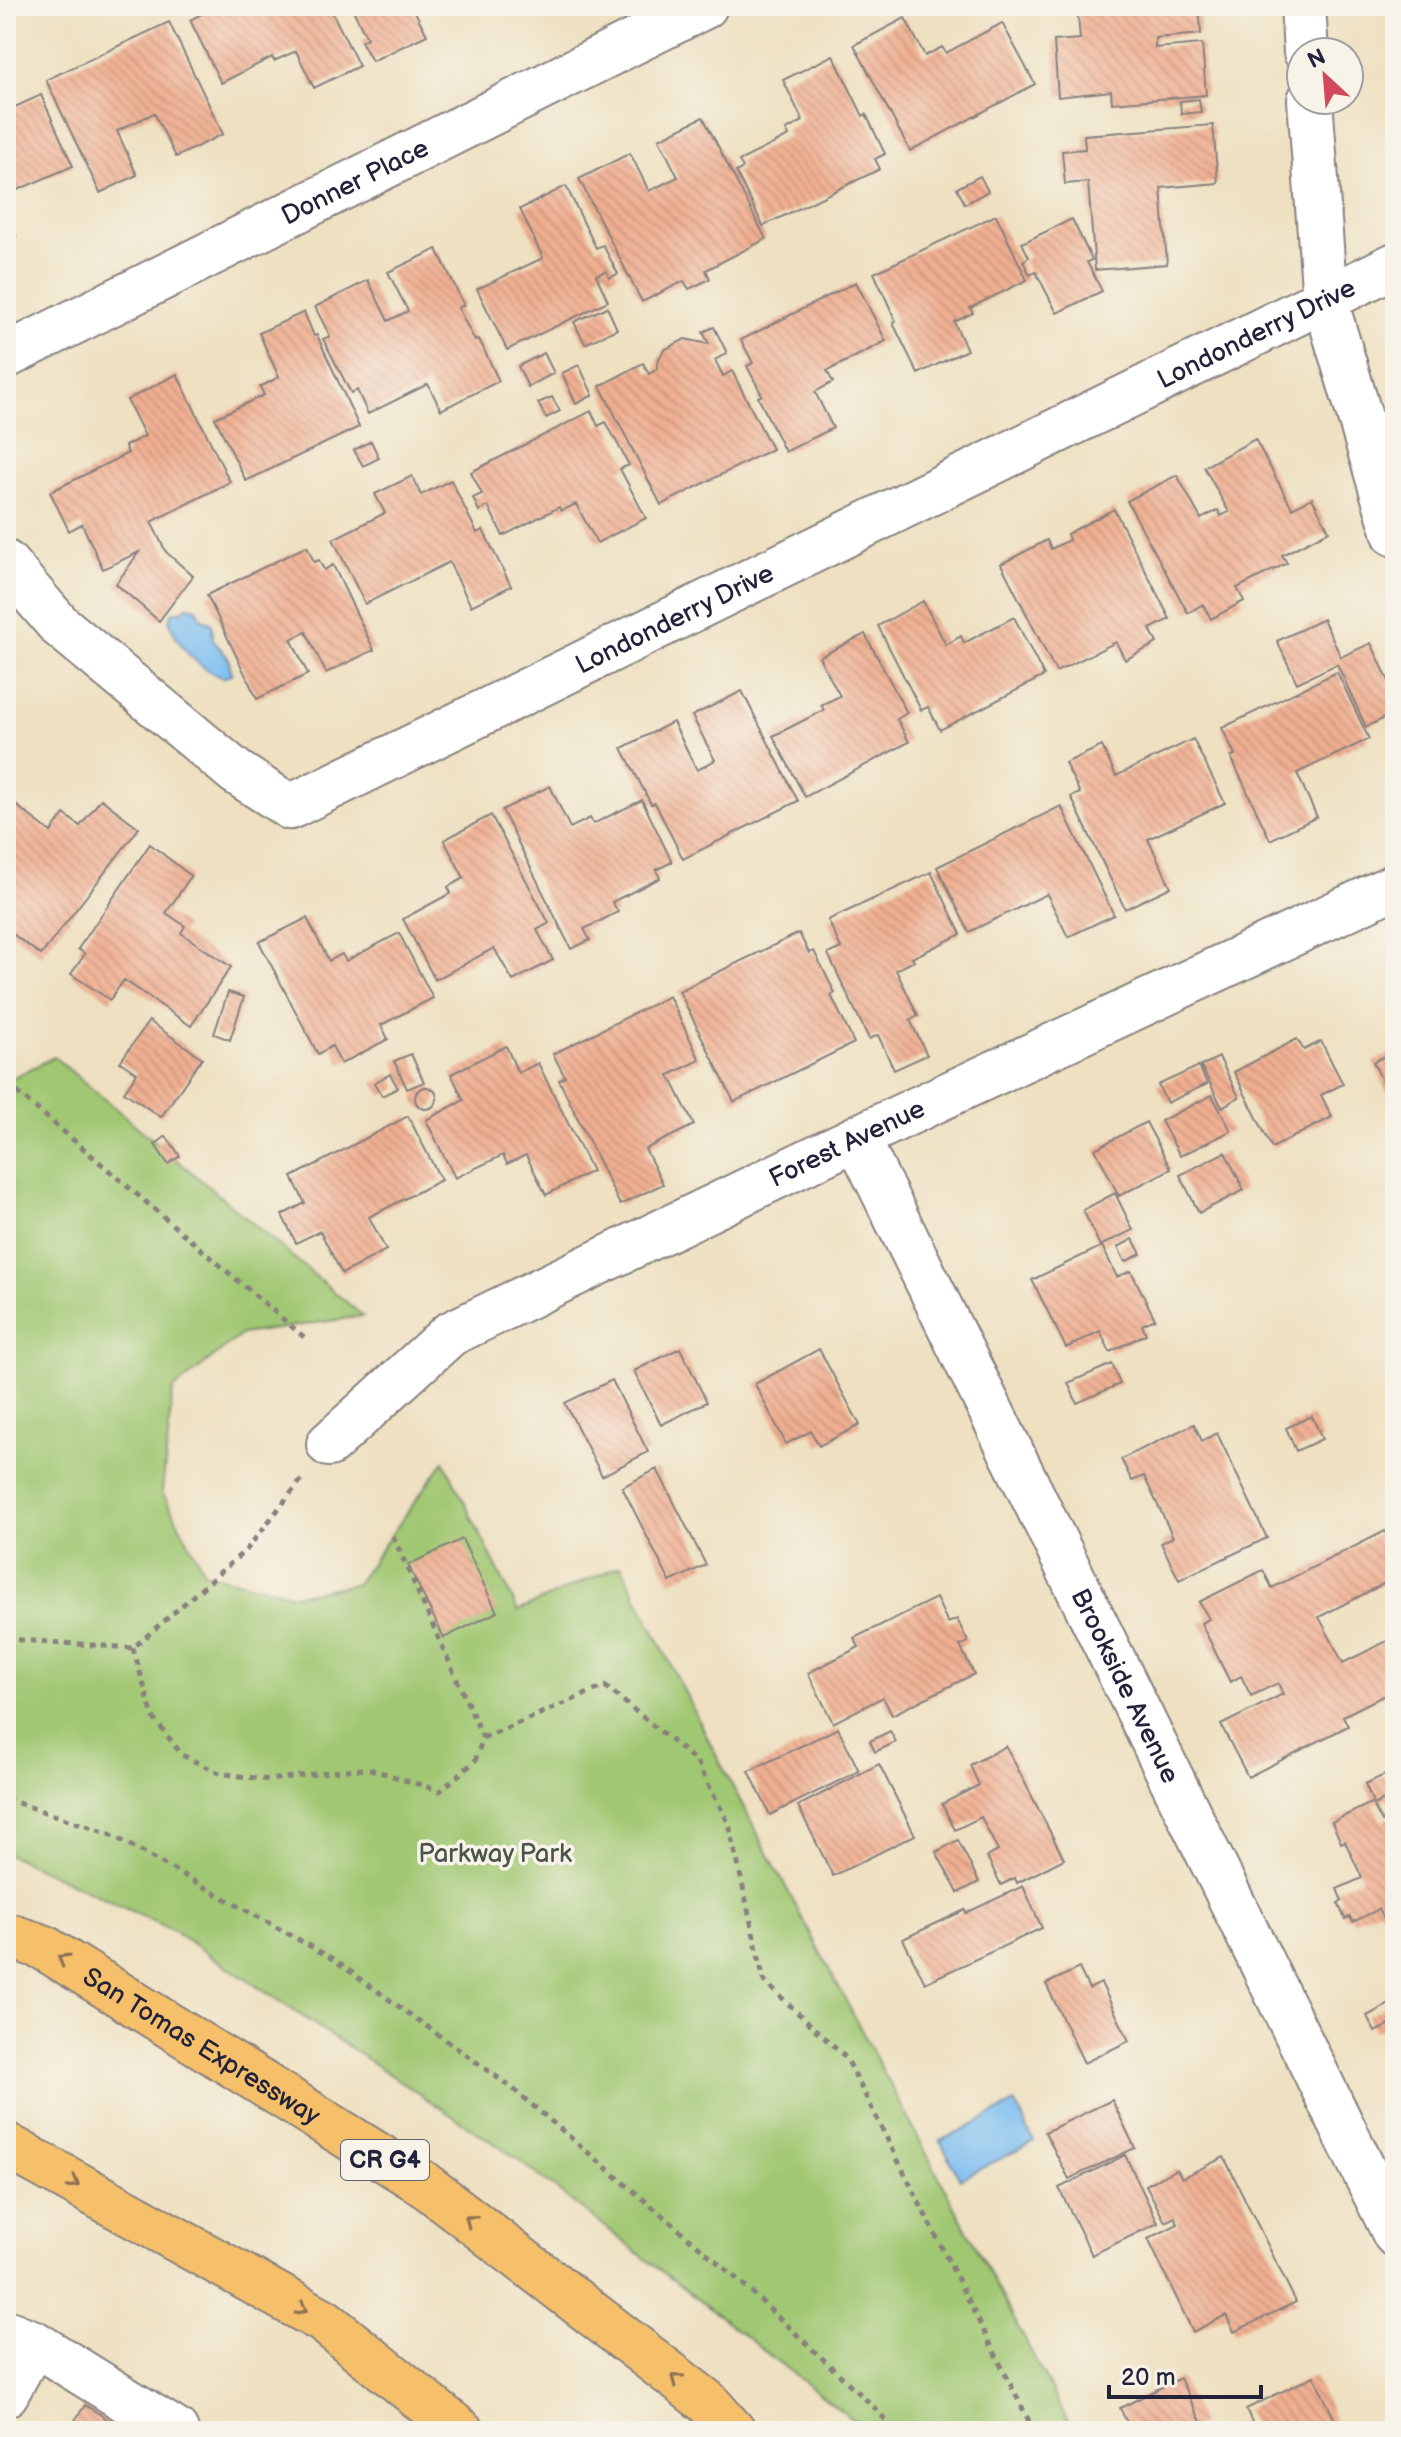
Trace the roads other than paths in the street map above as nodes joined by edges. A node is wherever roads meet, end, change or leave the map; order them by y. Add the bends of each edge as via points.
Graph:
1 (705, 6) edge
2 (1303, 6) edge
3 (1305, 36) edge
4 (1311, 116) edge
5 (1395, 265) edge
6 (1325, 300) junction
7 (6, 356) edge
8 (1395, 534) edge
9 (6, 563) edge
10 (1395, 886) edge
11 (857, 1138) junction
12 (329, 1444) road end
13 (6, 1935) edge
14 (6, 2145) edge
15 (1395, 2234) edge
16 (20, 2337) edge
17 (6, 2394) edge
18 (176, 2431) edge
19 (461, 2431) edge
20 (733, 2431) edge

1 - 7 street, Donner Place
2 - 3 street
4 - 6 street
5 - 6 street, Londonderry Drive
6 - 8 street
6 - 9 street, Londonderry Drive via 290,807 236,772 59,625
10 - 11 street, Forest Avenue
11 - 12 street, Forest Avenue via 450,1334
11 - 15 street, Brookside Avenue
20 -> 13 highway, San Tomas Expressway / CR G4 via 707,2402 421,2182 43,1947
14 -> 19 highway via 324,2321
16 - 17 street
16 - 18 street

